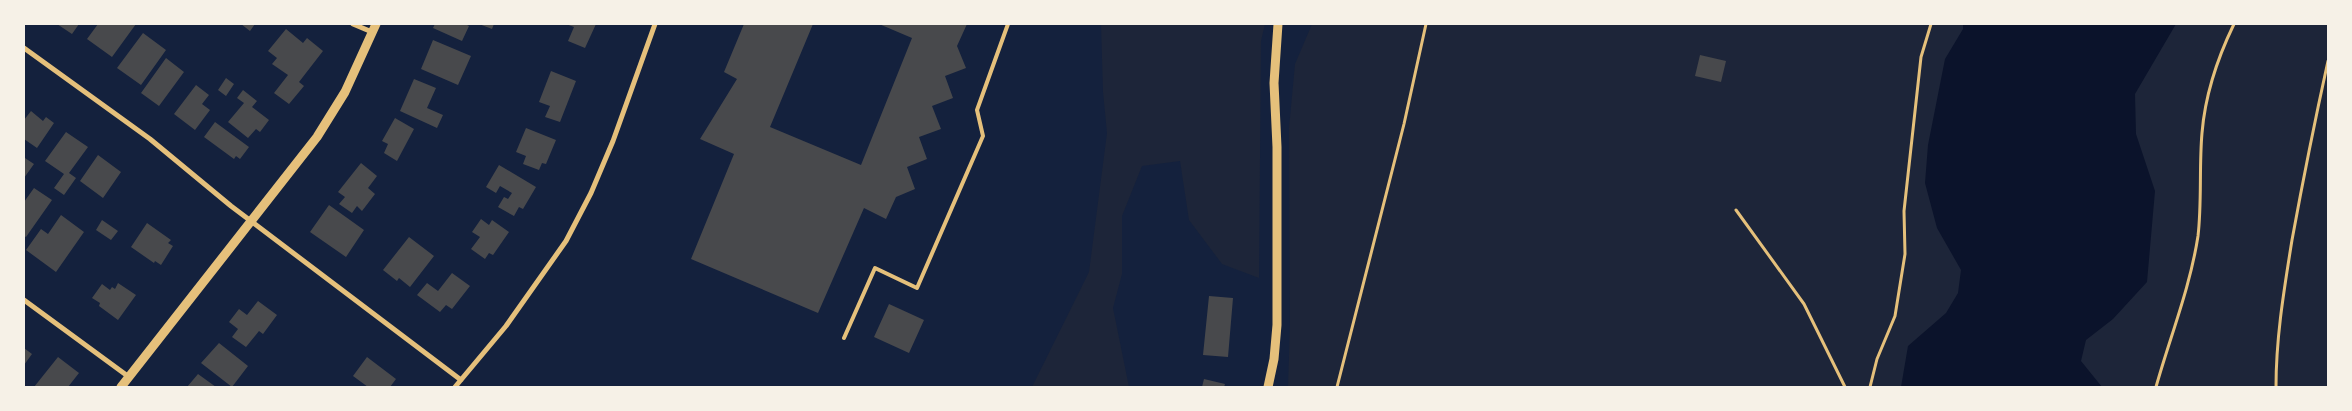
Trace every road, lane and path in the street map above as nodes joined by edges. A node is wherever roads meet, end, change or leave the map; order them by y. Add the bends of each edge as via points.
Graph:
1 (354, 24) edge
2 (655, 24) edge
3 (1008, 24) edge
4 (1278, 24) edge
5 (1426, 24) edge
6 (1931, 24) edge
7 (2234, 24) edge
8 (374, 28) edge
9 (24, 48) edge
10 (2328, 61) edge
11 (1736, 210) dead end
12 (251, 220) junction
13 (24, 300) edge
14 (844, 338) dead end
15 (129, 377) junction
16 (461, 380) junction
17 (121, 387) edge
18 (455, 387) edge
19 (1268, 387) edge
20 (1337, 387) edge
21 (1845, 387) edge
22 (1870, 387) edge
23 (2156, 387) edge
24 (2276, 387) edge

1 - 8 street
2 - 16 street via 613,141 591,194 566,241 506,326
3 - 14 lane via 976,110 983,136 917,288 875,268
4 - 19 street via 1274,83 1277,325
5 - 20 path
6 - 22 path via 1921,56 1904,211 1905,254 1895,316 1877,359
7 - 23 path via 2207,100 2202,133 2198,237
8 - 12 street via 327,123
9 - 12 street via 150,139
10 - 24 path via 2304,172 2280,313
11 - 21 path via 1804,304
12 - 15 street
12 - 16 street
13 - 15 street
15 - 17 street
16 - 18 street

